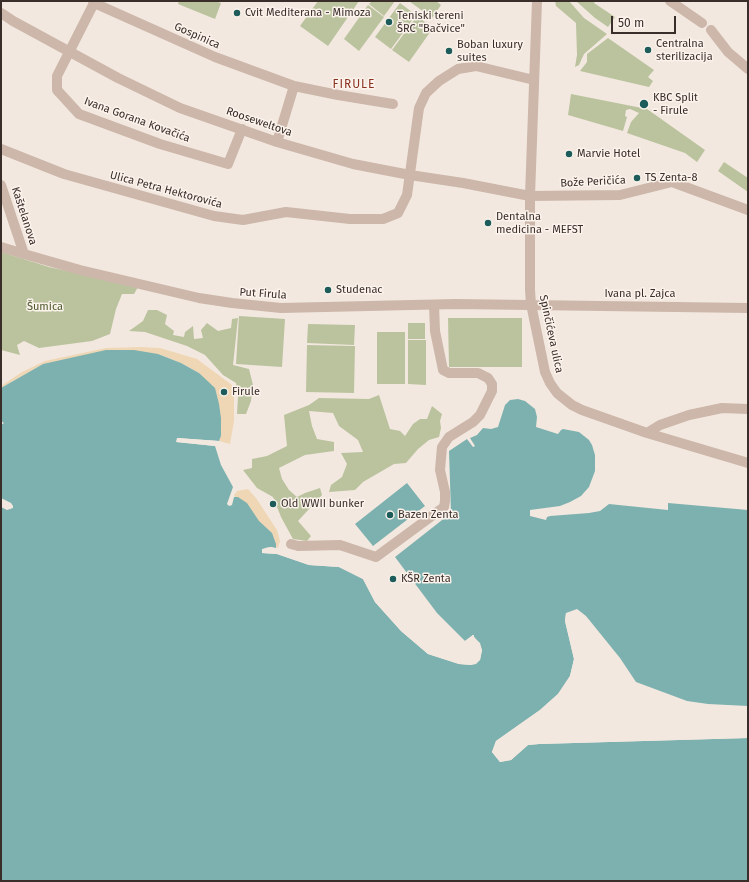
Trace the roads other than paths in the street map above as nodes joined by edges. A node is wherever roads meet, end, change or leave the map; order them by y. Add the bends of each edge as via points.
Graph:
1 (537, 1) edge
2 (670, 1) edge
3 (93, 2) edge
4 (1, 13) edge
5 (702, 23) dead end
6 (712, 30) dead end
7 (69, 51) junction
8 (748, 68) edge
9 (534, 80) junction
10 (294, 86) junction
11 (393, 104) dead end
12 (242, 129) junction
13 (277, 142) junction
14 (1, 149) edge
15 (410, 175) junction
16 (1, 185) edge
17 (530, 196) junction
18 (748, 210) edge
19 (1, 247) edge
20 (24, 254) junction
21 (531, 304) junction
22 (434, 305) junction
23 (748, 308) edge
24 (748, 409) edge
25 (648, 433) junction
26 (748, 463) edge
27 (291, 544) dead end

1 - 9 street, Spinčićeva ulica
2 - 5 street
3 - 7 street, Ivana Gorana Kovačića
3 - 10 street, Gospinica via 215,58
4 - 7 street, Rooseweltova
6 - 8 street via 728,52
7 - 12 street, Rooseweltova via 180,108
7 - 12 street, Ivana Gorana Kovačića via 57,76 57,90 79,114 160,144 228,164
9 - 15 street, Ulica Petra Hektorovića via 476,66 458,69 439,82 426,93 419,108
9 - 17 street, Spinčićeva ulica
10 - 11 street, Gospinica
10 - 13 street
12 - 13 street, Rooseweltova
13 - 15 street, Rooseweltova via 352,164
14 - 15 street, Ulica Petra Hektorovića via 64,174 214,216 243,220 286,212 383,219 398,212 407,195
15 - 17 street, Rooseweltova
16 - 20 street, Kaštelanova
17 - 18 street, Bože Peričića via 620,195 672,182
17 - 21 street, Spinčićeva ulica
19 - 20 street, Put Firula
20 - 22 street, Put Firula via 80,270 199,298 232,303 281,308
21 - 22 street, Put Firula
21 - 23 street, Ivana pl. Zajca
21 - 25 street, Spinčićeva ulica via 546,372 557,393 582,410
22 - 27 street via 435,331 443,370 449,374 478,373 488,378 492,384 492,391 480,415 449,437 442,447 440,470 445,492 444,507 376,558 340,545
24 - 25 street via 722,408 689,415 660,425
25 - 26 street, Spinčićeva ulica

